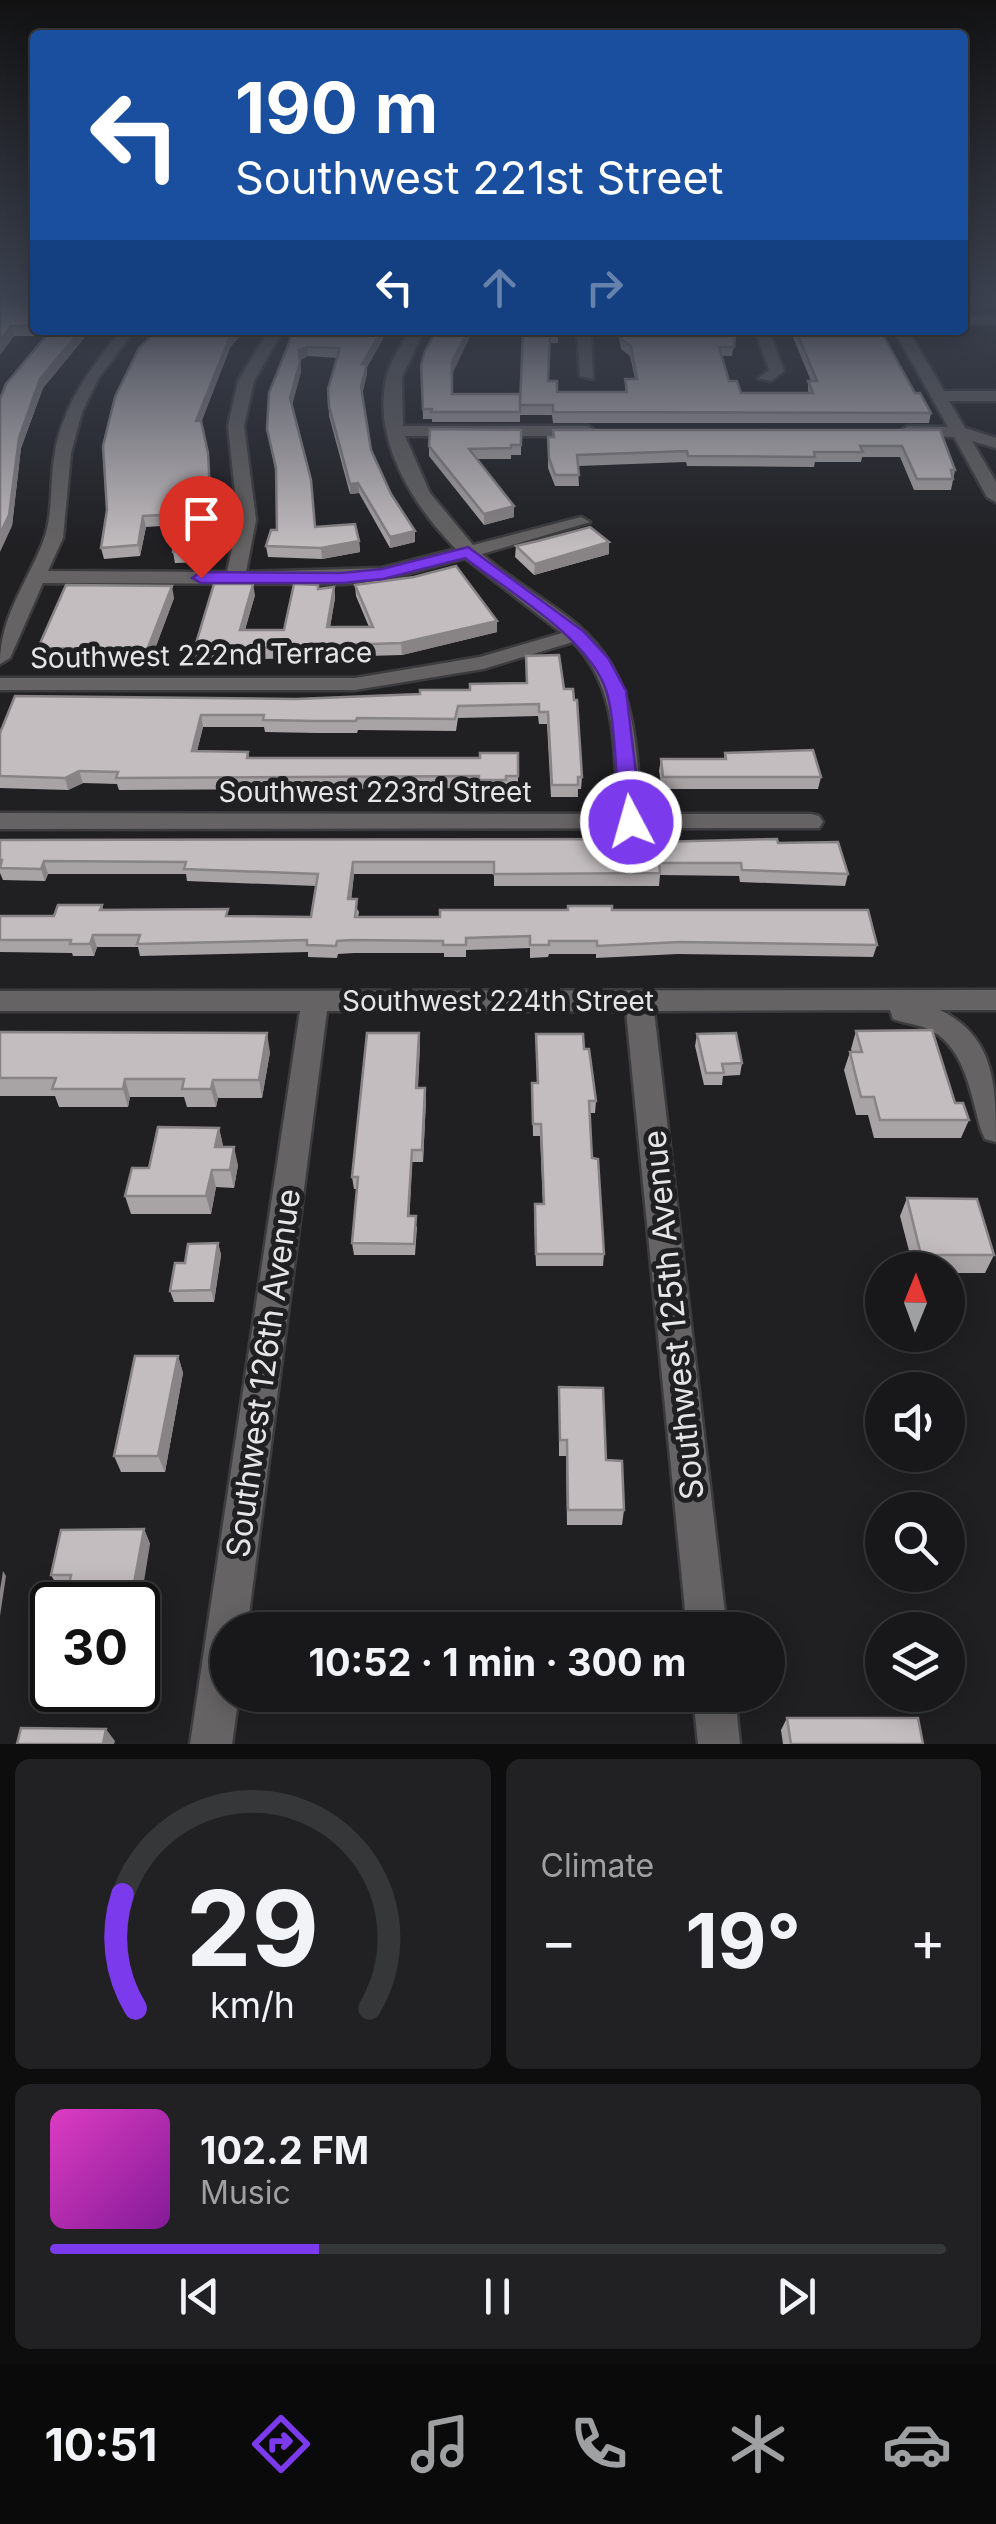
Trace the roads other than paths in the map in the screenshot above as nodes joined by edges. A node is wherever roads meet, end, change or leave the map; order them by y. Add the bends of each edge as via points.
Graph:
1 (88, 384) edge
2 (245, 384) edge
3 (393, 384) edge
4 (932, 384) edge
5 (939, 396) junction
6 (996, 396) edge
7 (600, 431) edge
8 (396, 432) junction
9 (897, 432) edge
10 (960, 432) junction
11 (996, 443) edge
12 (996, 497) edge
13 (581, 522) dead end
14 (468, 552) junction
15 (40, 577) junction
16 (236, 578) junction
17 (0, 608) edge
18 (24, 608) junction
19 (576, 635) junction
20 (0, 658) edge
21 (0, 684) edge
22 (0, 822) edge
23 (631, 822) junction
24 (811, 822) dead end
25 (638, 1000) junction
26 (876, 1000) junction
27 (996, 1000) edge
28 (315, 1001) junction
29 (0, 1002) edge
30 (996, 1130) edge
31 (706, 1612) edge
32 (716, 1712) edge
33 (211, 1744) edge
34 (720, 1744) edge

1 - 15 street via 74,412 54,538
2 - 16 street via 236,426 247,520
3 - 8 street
4 - 5 street
5 - 6 street
5 - 10 street
7 - 8 street
8 - 14 street via 409,472
9 - 10 street
10 - 11 street
10 - 12 street
13 - 14 street
14 - 16 street via 370,576
14 - 19 street
15 - 16 street
15 - 18 street
17 - 18 street
18 - 20 street
19 - 21 street, Southwest 222nd Terrace via 484,662 355,684
19 - 23 street via 599,658 616,691
22 - 23 street, Southwest 223rd Street
23 - 24 street, Southwest 223rd Street
25 - 26 street, Southwest 224th Street
25 - 28 street, Southwest 224th Street
25 - 31 street, Southwest 125th Avenue
26 - 27 street, Southwest 224th Street
26 - 30 street via 958,1032
28 - 29 street, Southwest 224th Street
28 - 33 street, Southwest 126th Avenue
32 - 34 street

